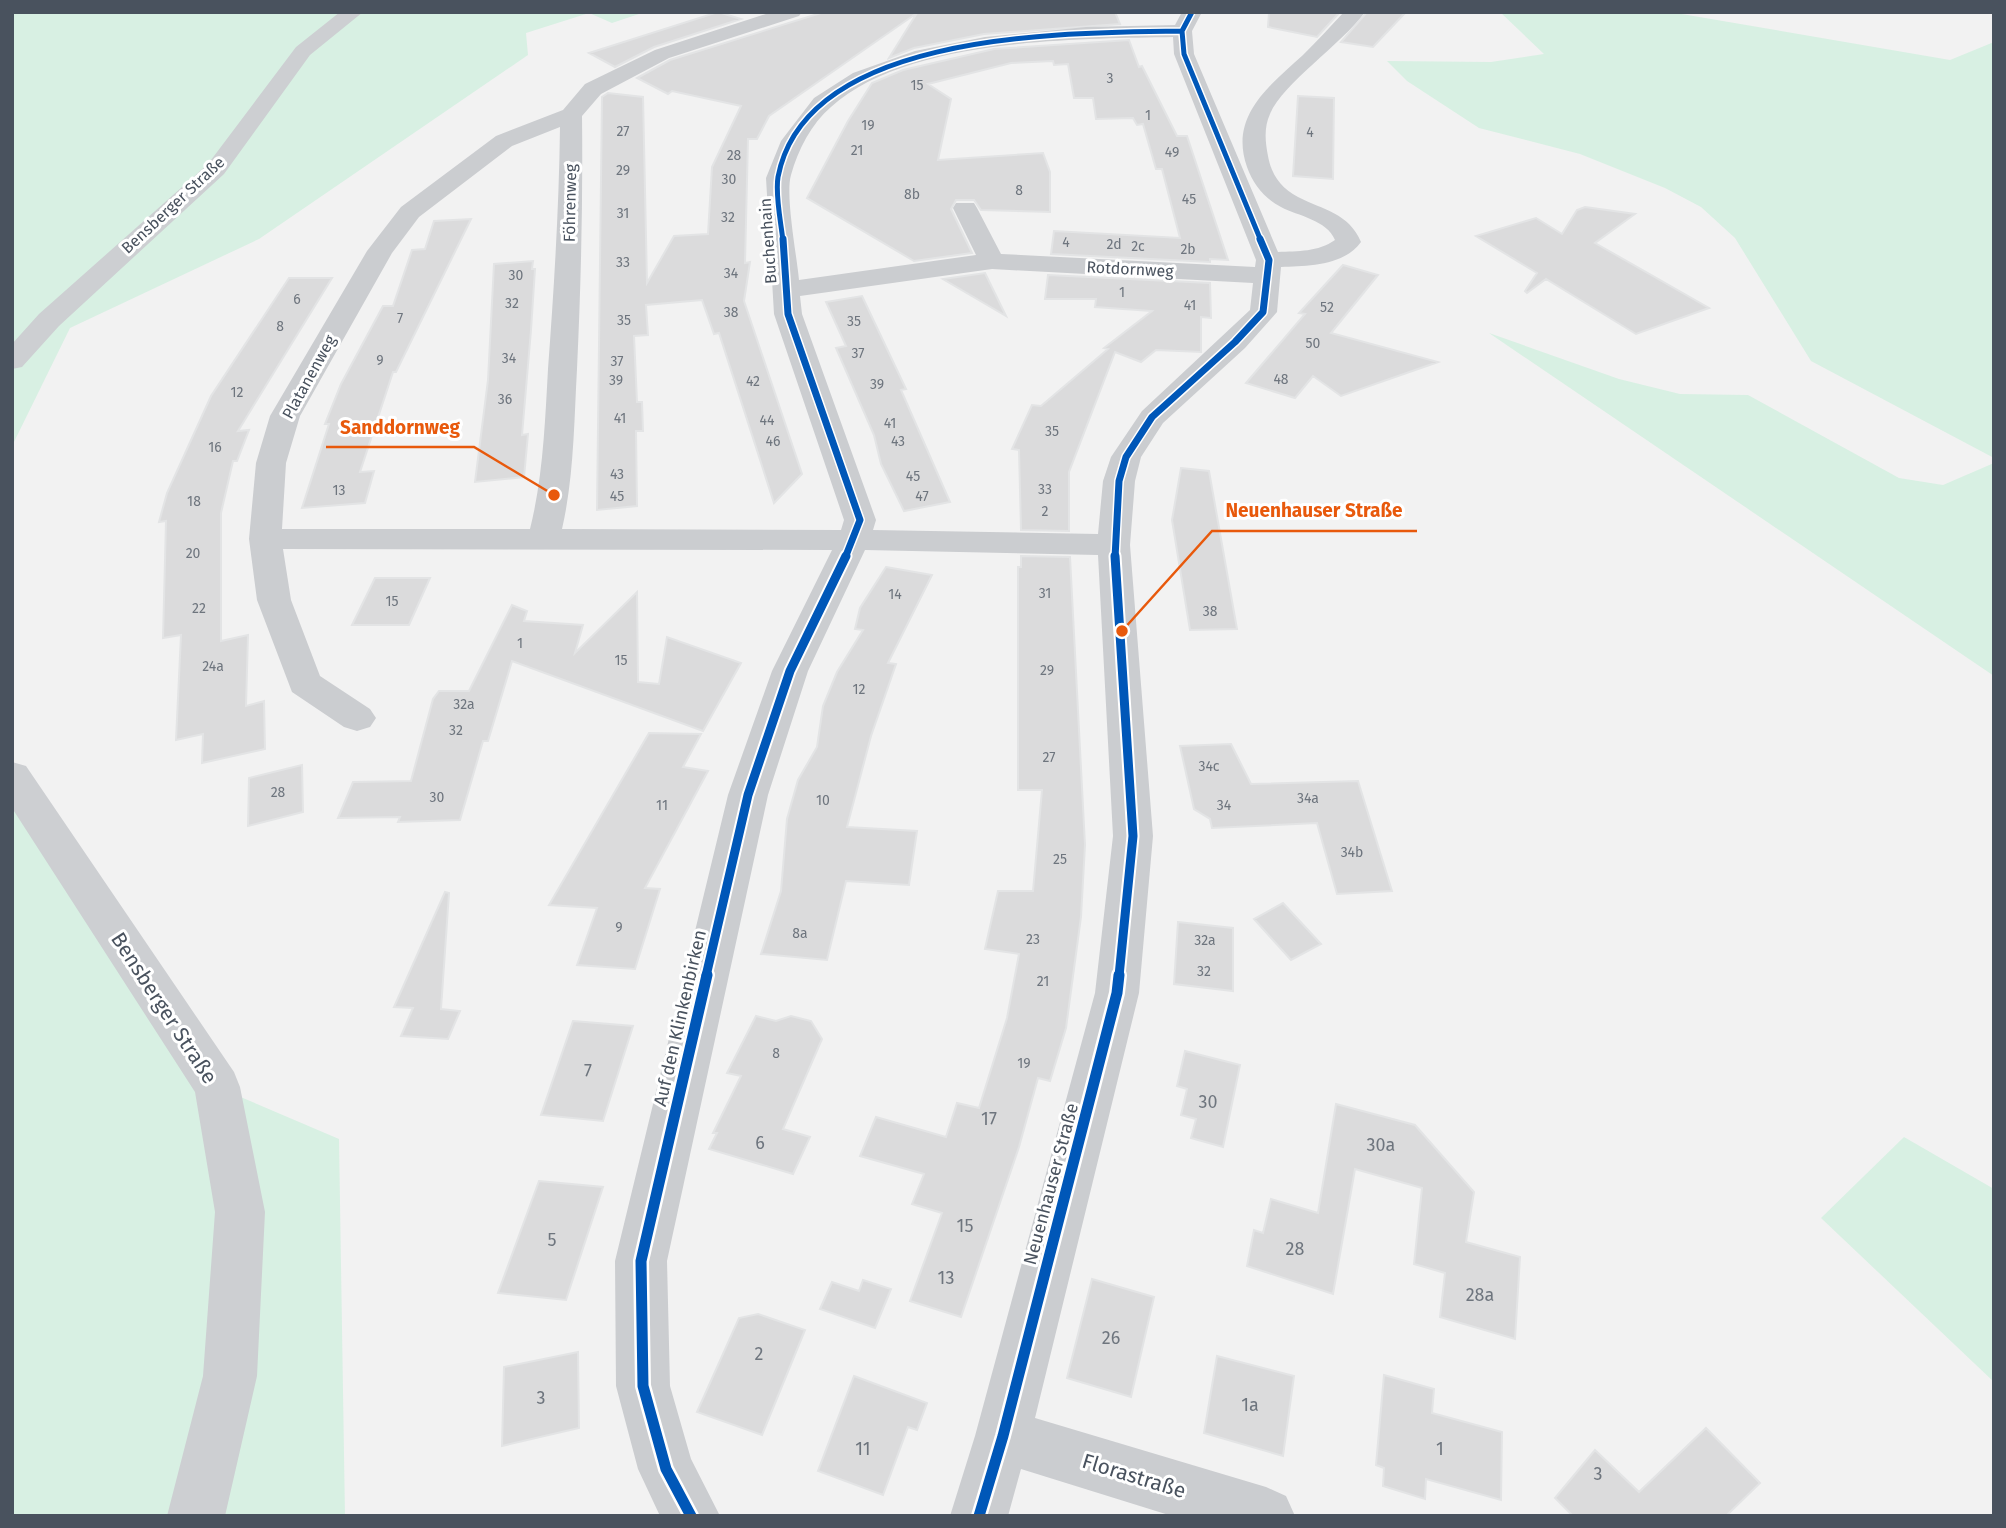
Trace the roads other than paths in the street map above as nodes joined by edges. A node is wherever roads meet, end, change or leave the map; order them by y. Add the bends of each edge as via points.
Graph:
1 (353, 12) edge
2 (792, 12) edge
3 (1355, 12) edge
4 (1187, 22) edge
5 (571, 115) junction
6 (965, 208) dead end
7 (992, 261) junction
8 (1268, 268) junction
9 (786, 290) junction
10 (12, 361) edge
11 (265, 538) junction
12 (544, 538) junction
13 (854, 540) junction
14 (1114, 545) junction
15 (357, 718) dead end
16 (12, 776) edge
17 (1003, 1436) junction
18 (196, 1516) edge
19 (691, 1516) edge
20 (979, 1516) edge
21 (1266, 1516) edge

1 - 10 main road, Bensberger Straße via 303,51 216,169 58,311
2 - 5 street via 662,54 593,89
3 - 8 street, Rotdornweg via 1272,92 1255,124 1254,150 1261,176 1279,198 1331,220 1346,232 1349,242 1340,250
4 - 8 street, Neuenhauser Straße via 1184,54
4 - 9 street, Buchenhain via 985,43 922,55 860,77 822,103 792,141 778,178
5 - 11 street, Platanenweg via 504,141 410,212 380,251 285,416 271,463
5 - 12 street, Föhrenweg via 563,366 554,495
6 - 7 street
7 - 8 street, Rotdornweg
7 - 9 street, Rotdornweg
8 - 14 street, Neuenhauser Straße via 1263,312 1138,435 1119,481
9 - 13 street, Buchenhain via 788,314 860,520
11 - 12 street
11 - 15 street, Platanenweg via 274,600 305,683
12 - 13 street
13 - 14 street
13 - 19 street, Auf den Klinkenbirken via 790,671 748,795 641,1261 643,1386 666,1469
14 - 17 street, Neuenhauser Straße via 1133,836 1117,993
16 - 18 main road, Bensberger Straße via 217,1087 240,1212 230,1376
17 - 20 street, Neuenhauser Straße
17 - 21 street, Florastraße

